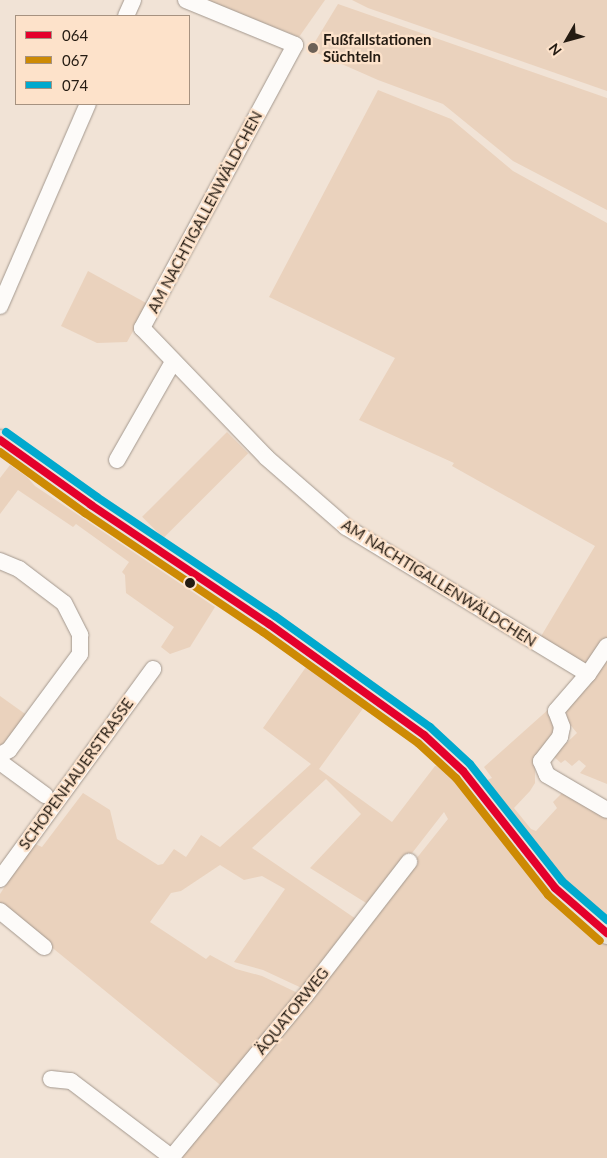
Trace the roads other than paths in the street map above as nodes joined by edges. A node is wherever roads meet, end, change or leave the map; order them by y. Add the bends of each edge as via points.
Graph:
1 (133, 0) edge
2 (186, 0) edge
3 (126, 15) edge
4 (88, 105) edge
5 (0, 306) edge
6 (173, 362) junction
7 (0, 440) edge
8 (118, 460) dead end
9 (0, 561) edge
10 (607, 646) edge
11 (153, 669) dead end
12 (588, 674) junction
13 (0, 755) edge
14 (0, 762) edge
15 (45, 795) dead end
16 (607, 810) edge
17 (409, 862) dead end
18 (0, 879) edge
19 (0, 912) edge
20 (607, 933) edge
21 (44, 947) dead end
22 (51, 1079) dead end
23 (171, 1158) edge

1 - 3 street
2 - 6 street, AM NACHTIGALLENWÄLDCHEN via 295,45 142,328
4 - 5 street
6 - 8 street
6 - 12 street, AM NACHTIGALLENWÄLDCHEN via 267,458 346,528
7 - 20 main road via 269,624 424,735 463,771 555,888
9 - 13 street via 19,569 64,603 80,635 80,654 9,750
10 - 12 street
11 - 18 street, SCHOPENHAUERSTRASSE
12 - 16 street via 556,711 562,727 560,737 541,761 547,775
14 - 15 street
17 - 23 street, ÄQUATORWEG via 305,996
19 - 21 street
22 - 23 street via 71,1081

